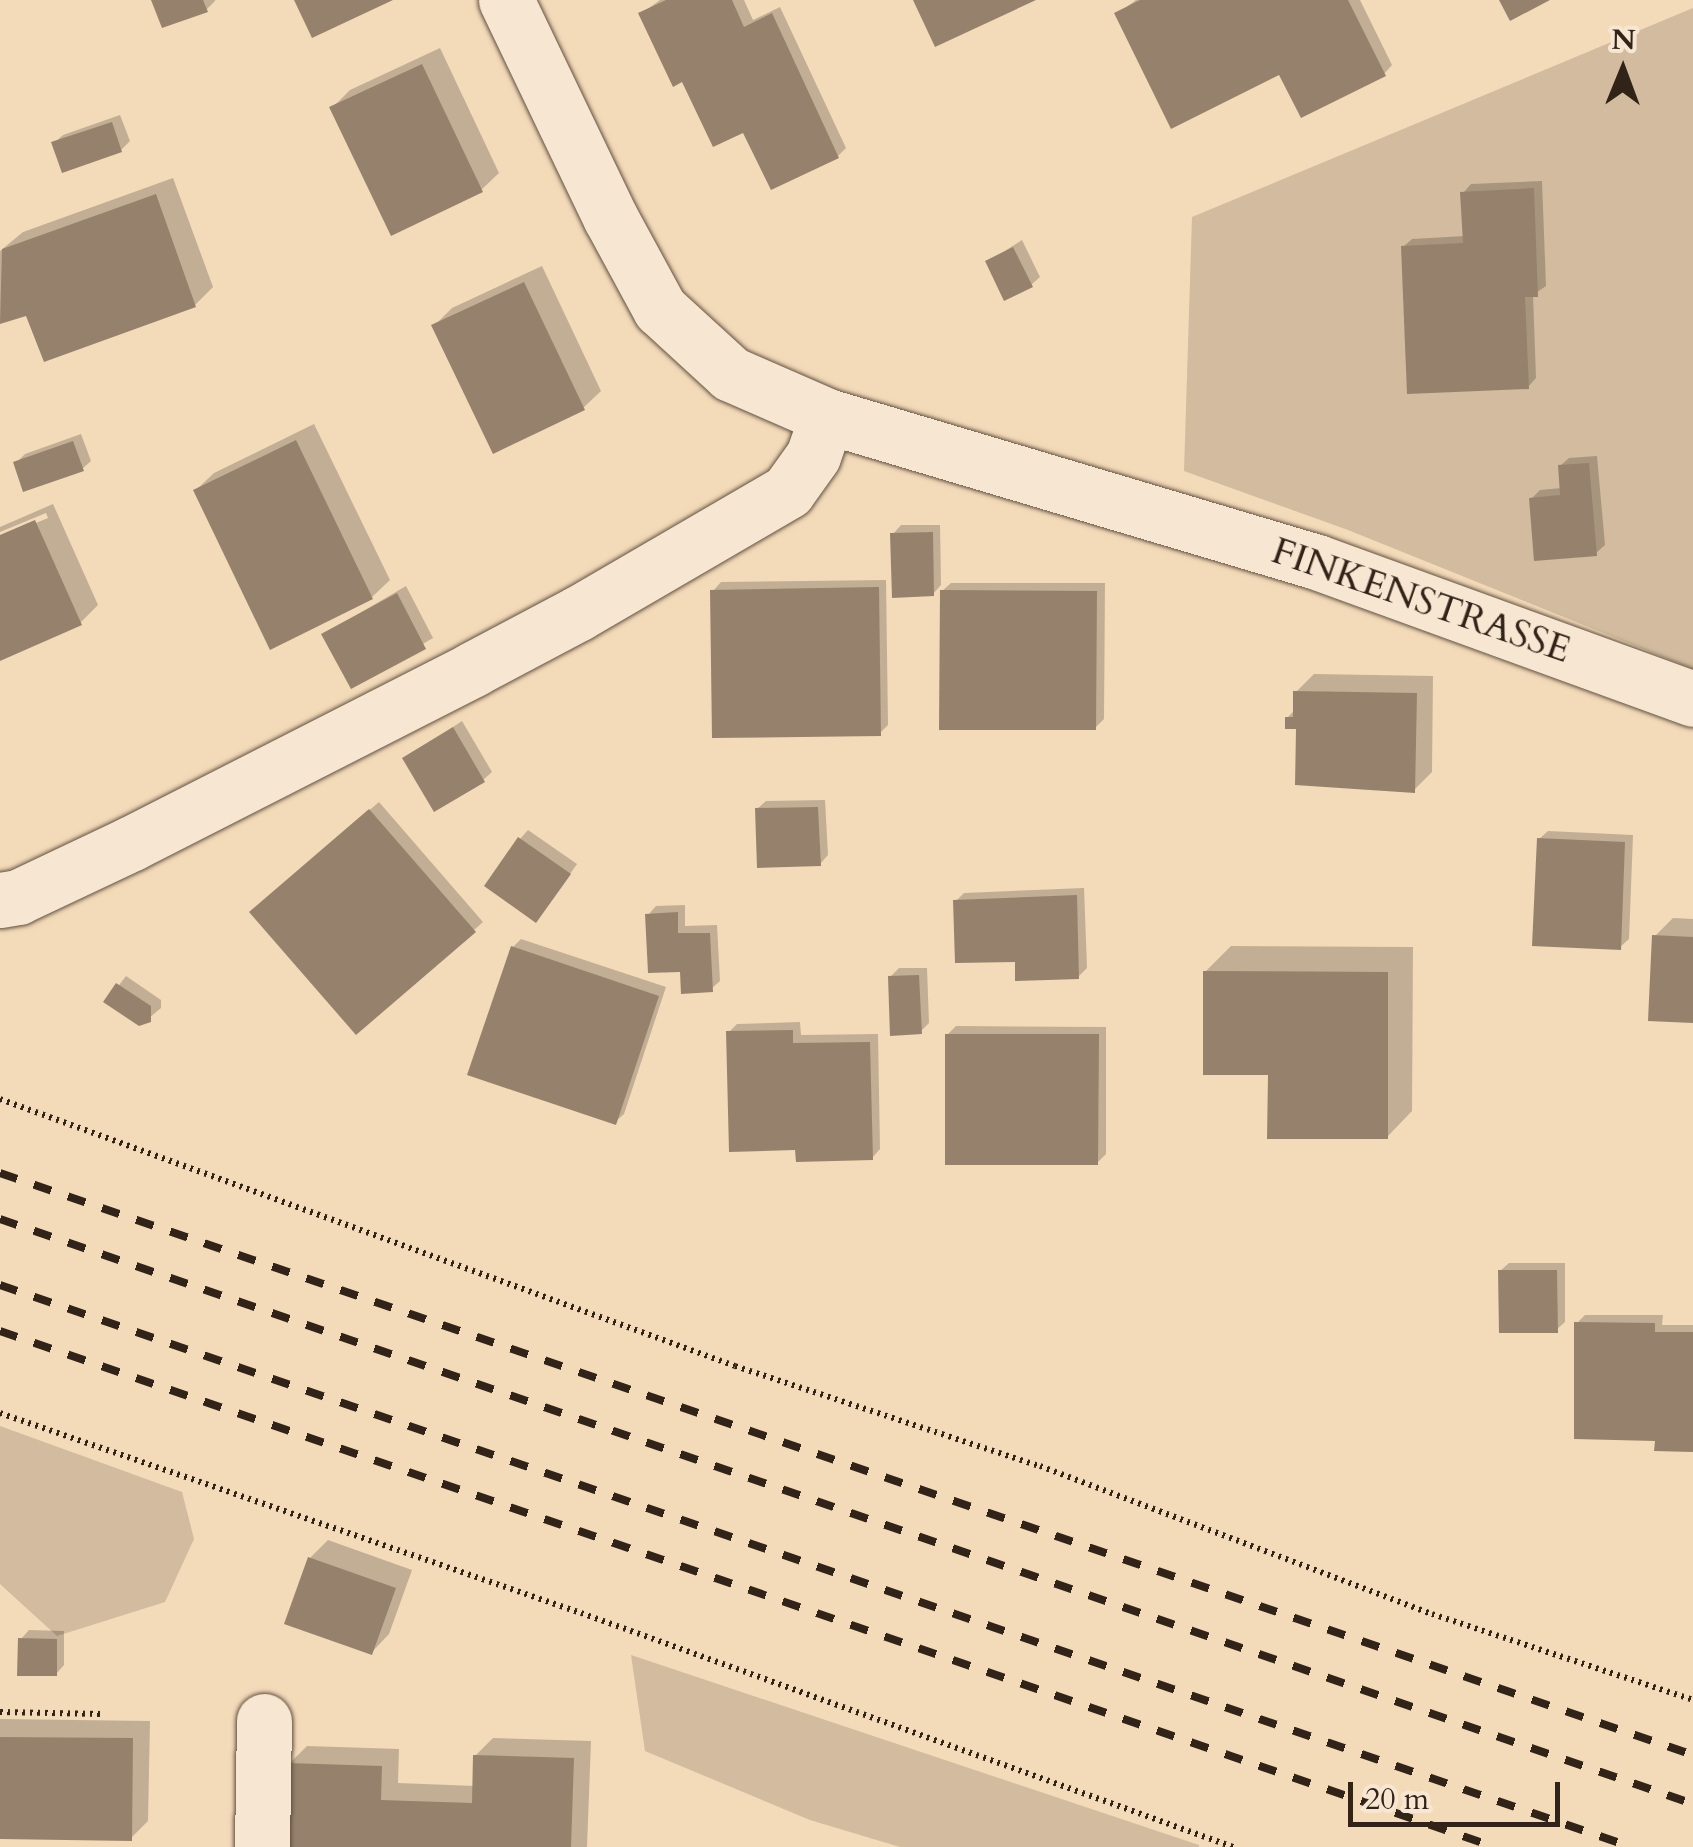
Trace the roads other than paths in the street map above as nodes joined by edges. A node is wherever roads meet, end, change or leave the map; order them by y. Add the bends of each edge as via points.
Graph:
1 (506, 0) edge
2 (827, 416) junction
3 (1693, 699) edge
4 (0, 900) edge
5 (264, 1722) dead end
6 (262, 1847) edge

1 - 2 street, FINKENSTRASSE via 660,309 731,374
2 - 3 street, FINKENSTRASSE via 1317,562
2 - 4 street via 813,456 788,491 578,614 132,844
5 - 6 street

